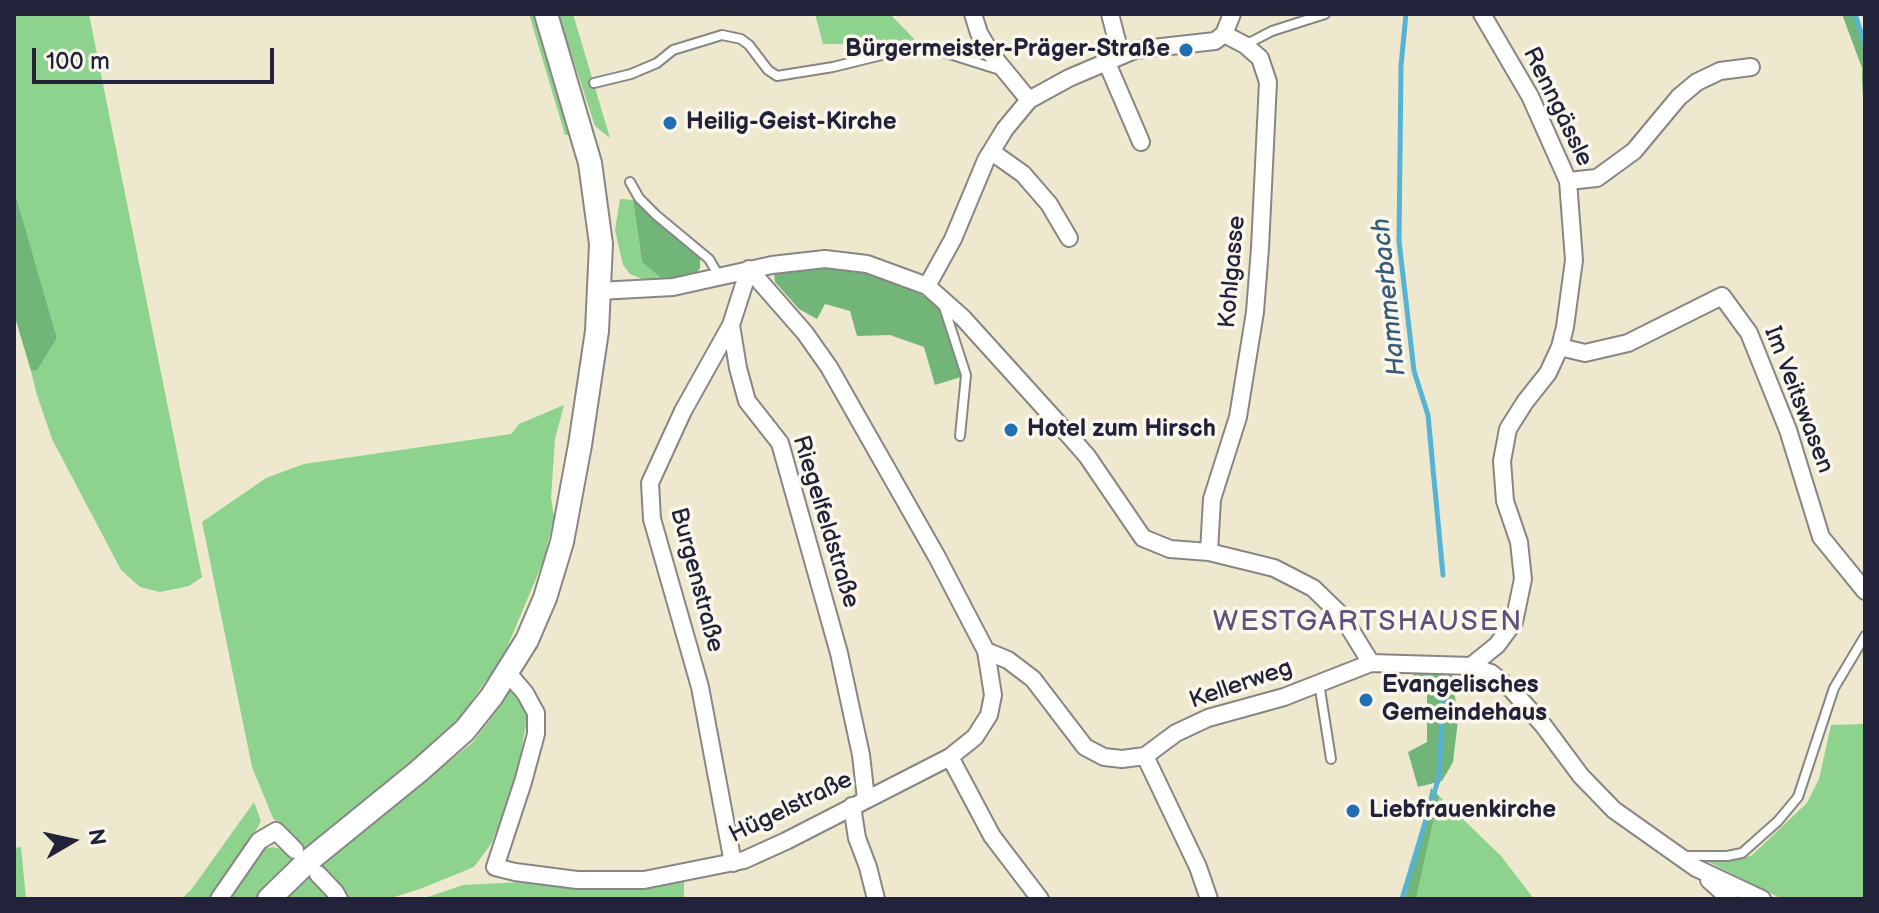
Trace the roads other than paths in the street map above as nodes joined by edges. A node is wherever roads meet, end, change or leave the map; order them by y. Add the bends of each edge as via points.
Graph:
1 (546, 14) edge
2 (973, 14) edge
3 (1110, 14) edge
4 (1232, 14) edge
5 (1325, 14) edge
6 (1482, 14) edge
7 (1224, 34) junction
8 (1245, 45) junction
9 (1114, 60) junction
10 (1751, 67) dead end
11 (1006, 72) junction
12 (594, 83) dead end
13 (1029, 100) junction
14 (1141, 142) dead end
15 (992, 152) junction
16 (1568, 181) junction
17 (630, 182) dead end
18 (1069, 238) dead end
19 (749, 269) junction
20 (719, 276) junction
21 (927, 286) junction
22 (599, 291) junction
23 (940, 298) junction
24 (731, 325) junction
25 (1560, 347) junction
26 (960, 436) dead end
27 (1209, 552) junction
28 (1865, 591) edge
29 (1865, 636) edge
30 (986, 651) junction
31 (1371, 663) junction
32 (1471, 666) junction
33 (507, 672) junction
34 (1319, 683) junction
35 (1145, 756) junction
36 (950, 757) junction
37 (1331, 759) dead end
38 (859, 802) junction
39 (295, 850) dead end
40 (1676, 856) junction
41 (733, 863) junction
42 (1696, 868) junction
43 (318, 874) dead end
44 (219, 899) edge
45 (269, 899) edge
46 (339, 899) edge
47 (876, 899) edge
48 (1040, 899) edge
49 (1209, 899) edge
50 (1730, 899) edge
51 (1762, 899) edge

1 - 22 main road via 590,163 601,244
2 - 11 street via 979,33
3 - 9 street
4 - 7 street
5 - 8 lane
6 - 16 street, Renngässle via 1530,96
7 - 8 street, Kohlgasse
7 - 9 street via 1215,41 1135,50
8 - 27 street, Kohlgasse via 1260,58 1268,82 1260,248 1238,417 1212,499
9 - 13 street
9 - 14 street
10 - 16 street via 1720,71 1697,82 1634,151 1597,178
11 - 12 lane via 943,52 906,49 777,76 741,39 722,35 673,50 631,74
11 - 13 street
13 - 15 street
15 - 18 street via 1023,174
15 - 21 street
16 - 25 street, Renngässle via 1574,260
17 - 20 lane via 639,198 709,259
19 - 20 street
19 - 21 street via 825,259 867,264
19 - 24 street, Riegelfeldstraße
19 - 30 street, Hügelstraße via 829,367
20 - 22 street via 673,287
21 - 23 street
22 - 33 main road via 562,542 545,598
23 - 26 lane via 966,375
23 - 27 street via 1087,456 1143,538 1170,549
24 - 38 street, Riegelfeldstraße via 747,401 780,443 839,653 861,755
24 - 41 street, Burgenstraße via 650,483 652,519 700,687
25 - 28 street, Im Veitswasen via 1585,353 1628,343 1722,296 1749,333 1788,430 1821,537
25 - 32 street, Renngässle via 1508,429 1502,461 1505,501 1519,542 1523,579 1514,622
27 - 31 street via 1274,568 1313,588 1342,616
29 - 40 lane via 1834,688 1798,797 1778,821 1742,853
30 - 35 street via 1033,679 1085,747 1104,757
30 - 36 street, Hügelstraße via 993,695 989,715 975,737
31 - 32 street
31 - 34 street, Kellerweg
32 - 40 street via 1491,673 1512,690 1614,810
33 - 41 street, Hügelstraße via 536,713 536,734 495,867 606,882
33 - 45 main road via 465,730
34 - 35 street, Kellerweg via 1208,718
34 - 37 lane
35 - 49 street
36 - 38 street, Hügelstraße
36 - 48 street via 992,836
38 - 41 street, Hügelstraße
38 - 47 street, Riegelfeldstraße via 857,838
39 - 44 street via 276,831 259,841
40 - 42 street
42 - 50 street
42 - 51 street
43 - 46 street

